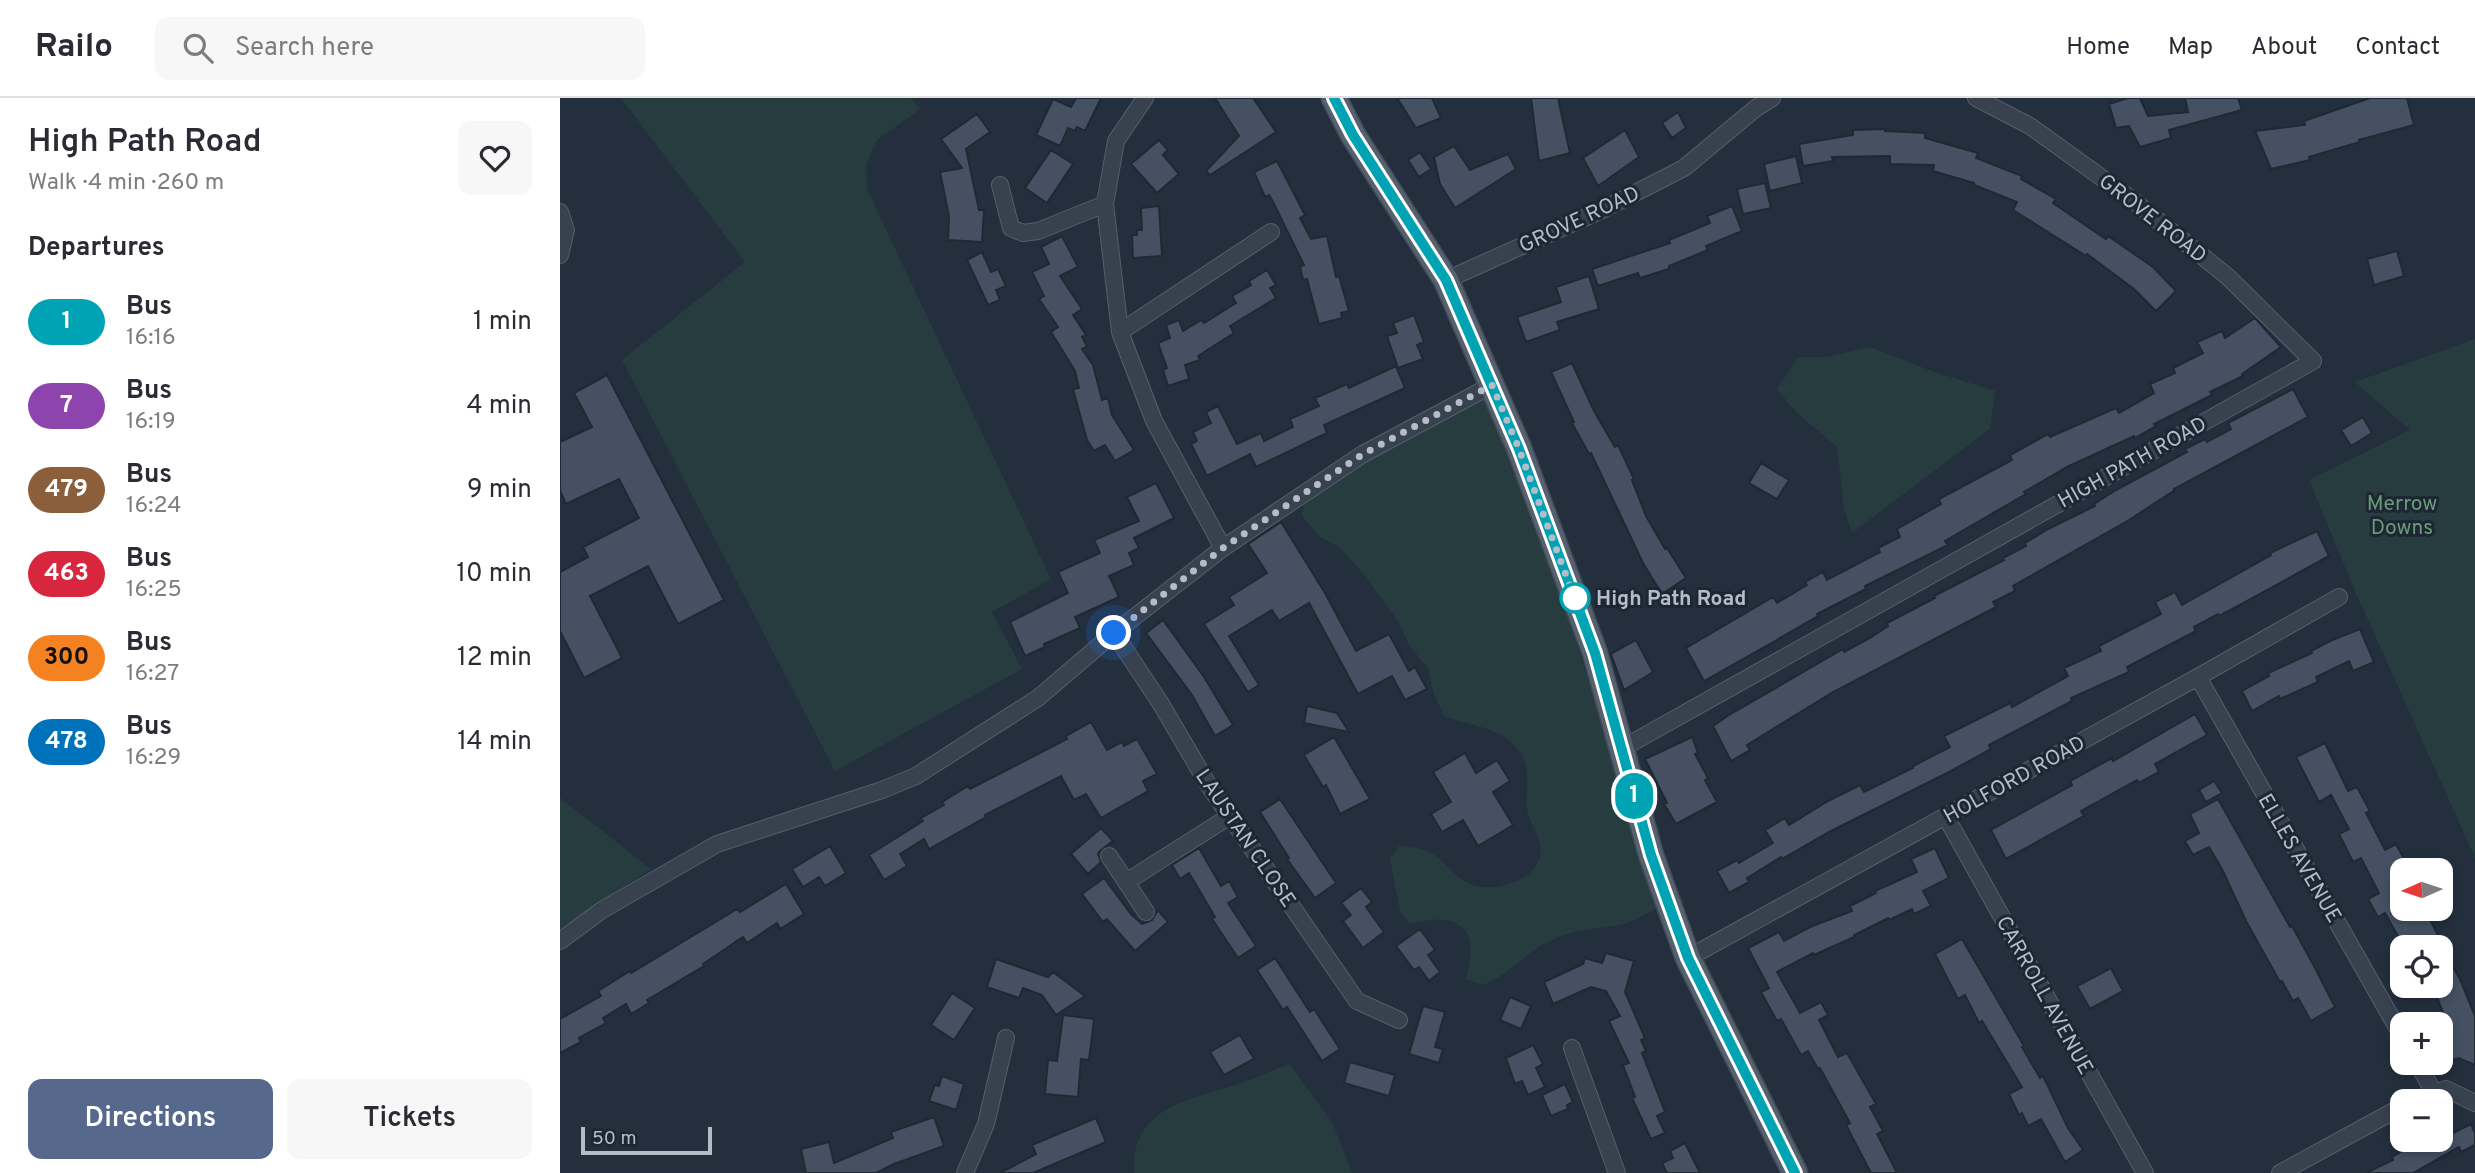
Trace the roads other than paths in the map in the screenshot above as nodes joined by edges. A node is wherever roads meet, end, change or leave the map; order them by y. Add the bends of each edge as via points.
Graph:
1 (1145, 98) edge
2 (1334, 98) edge
3 (1773, 98) edge
4 (1976, 98) edge
5 (1000, 186) dead end
6 (1105, 204) junction
7 (560, 212) edge
8 (1271, 232) dead end
9 (560, 255) edge
10 (1446, 280) junction
11 (1121, 331) junction
12 (2314, 360) joint
13 (1492, 385) junction
14 (1223, 548) junction
15 (2339, 597) dead end
16 (1114, 633) junction
17 (2198, 677) junction
18 (1621, 749) junction
19 (1230, 816) junction
20 (1946, 817) junction
21 (1109, 856) dead end
22 (1126, 881) junction
23 (1146, 912) dead end
24 (560, 942) edge
25 (1688, 958) junction
26 (2390, 1015) edge
27 (1399, 1020) dead end
28 (1006, 1038) dead end
29 (1572, 1048) dead end
30 (2453, 1092) edge
31 (2475, 1103) edge
32 (2390, 1113) edge
33 (965, 1173) edge
34 (1617, 1173) edge
35 (1795, 1173) edge
36 (2145, 1173) edge
37 (2280, 1173) edge

1 - 6 street via 1116,141
2 - 10 main road
3 - 10 street, GROVE ROAD via 1685,168
4 - 12 street, GROVE ROAD via 2030,126 2134,201 2228,277
5 - 6 street via 1011,228 1023,233
6 - 11 street
7 - 9 street via 566,230
8 - 11 street
10 - 13 main road
11 - 14 street via 1154,421
12 - 18 street, HIGH PATH ROAD
13 - 14 street via 1363,454
13 - 18 main road via 1595,653
14 - 16 street
15 - 17 street, HOLFORD ROAD
16 - 19 street, LAUSTAN CLOSE
16 - 24 street via 1038,698 916,776 717,844 602,910
17 - 20 street, HOLFORD ROAD
17 - 26 street, ELLES AVENUE
18 - 25 main road via 1651,855
19 - 22 street
19 - 27 street, LAUSTAN CLOSE via 1357,1001
20 - 25 street, HOLFORD ROAD
20 - 36 street, CARROLL AVENUE
21 - 22 street
22 - 23 street
25 - 35 main road
28 - 33 street via 986,1124
29 - 34 street
30 - 31 street
32 - 37 street

